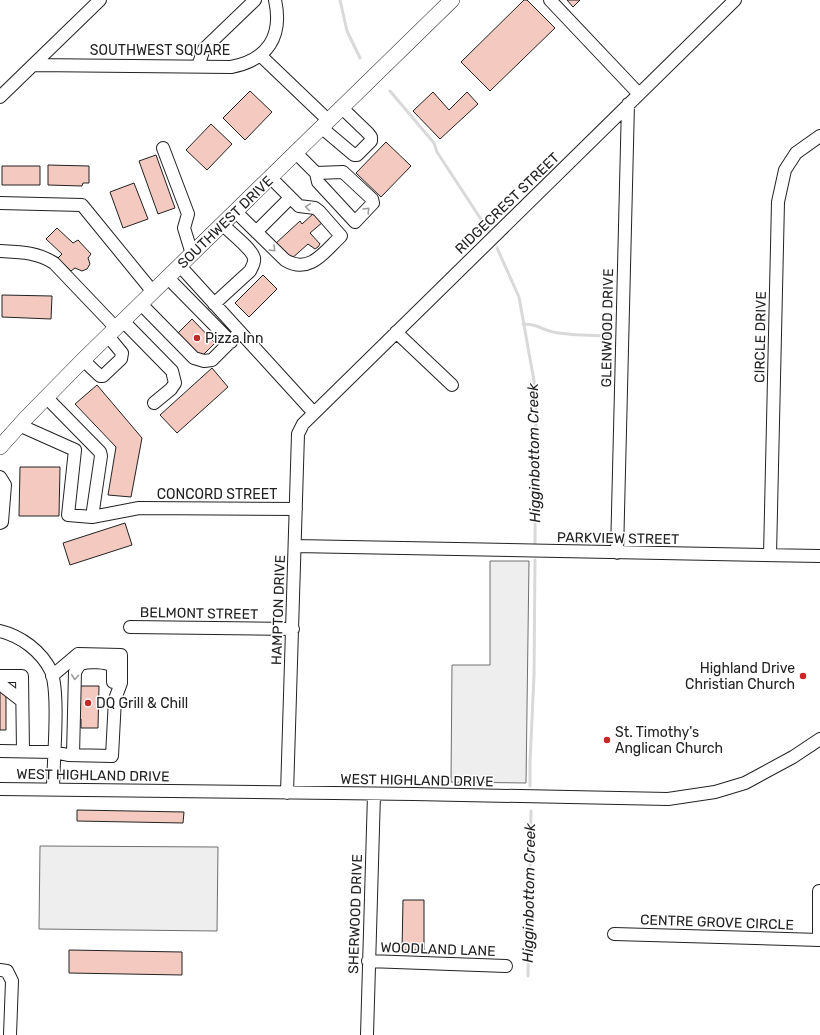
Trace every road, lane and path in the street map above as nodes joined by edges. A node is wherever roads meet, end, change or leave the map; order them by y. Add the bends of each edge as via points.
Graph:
1 (100, 0) edge
2 (256, 0) edge
3 (275, 0) edge
4 (452, 0) edge
5 (550, 0) edge
6 (735, 0) edge
7 (260, 55) junction
8 (33, 65) junction
9 (198, 66) junction
10 (639, 94) junction
11 (0, 97) edge
12 (628, 104) junction
13 (342, 108) junction
14 (325, 124) junction
15 (820, 136) edge
16 (163, 148) dead end
17 (296, 152) junction
18 (316, 172) junction
19 (271, 178) junction
20 (290, 198) junction
21 (0, 203) edge
22 (236, 212) junction
23 (356, 222) junction
24 (222, 224) junction
25 (256, 232) junction
26 (341, 236) junction
27 (0, 251) edge
28 (192, 254) junction
29 (180, 266) junction
30 (168, 278) junction
31 (153, 292) junction
32 (141, 304) junction
33 (214, 304) junction
34 (116, 329) junction
35 (240, 332) junction
36 (396, 332) junction
37 (231, 342) junction
38 (83, 360) junction
39 (452, 385) dead end
40 (46, 397) junction
41 (154, 402) dead end
42 (314, 413) junction
43 (19, 425) junction
44 (300, 428) joint
45 (0, 447) edge
46 (0, 477) edge
47 (296, 509) junction
48 (92, 516) junction
49 (0, 523) edge
50 (295, 546) junction
51 (617, 552) junction
52 (770, 556) junction
53 (820, 556) edge
54 (130, 627) dead end
55 (293, 629) junction
56 (0, 631) edge
57 (0, 676) edge
58 (52, 676) junction
59 (0, 684) edge
60 (115, 699) junction
61 (22, 701) junction
62 (820, 739) edge
63 (0, 751) edge
64 (23, 751) junction
65 (54, 752) junction
66 (73, 755) junction
67 (0, 789) edge
68 (53, 790) junction
69 (287, 793) junction
70 (374, 794) junction
71 (819, 891) edge
72 (614, 934) dead end
73 (820, 940) edge
74 (368, 961) junction
75 (506, 966) dead end
76 (0, 970) edge
77 (10, 1035) edge
78 (367, 1035) edge

1 - 8 street
2 - 9 street via 204,49
3 - 7 street via 278,26 270,45
4 - 13 main road, SOUTHWEST DRIVE
5 - 10 street
6 - 10 street, RIDGECREST STREET
7 - 9 street, SOUTHWEST SQUARE via 242,65 231,67
7 - 14 street
8 - 9 street, SOUTHWEST SQUARE
8 - 11 street
10 - 12 street, RIDGECREST STREET
12 - 36 street, RIDGECREST STREET
12 - 51 street, GLENWOOD DRIVE
13 - 14 main road, SOUTHWEST DRIVE
13 - 14 street via 372,137 372,141 354,155
14 - 17 main road, SOUTHWEST DRIVE
15 - 52 street, CIRCLE DRIVE via 796,153 788,164 778,202
16 - 28 street via 188,214 184,228
17 - 18 street
17 - 19 main road, SOUTHWEST DRIVE
18 - 23 street via 318,182
23 -> 18 street via 373,203 372,199 343,172
19 - 20 street
19 - 22 main road, SOUTHWEST DRIVE
20 - 25 street
26 -> 20 street via 315,208 299,206
21 - 31 street via 82,205
22 - 24 main road, SOUTHWEST DRIVE
22 - 25 street
23 - 26 street
24 - 28 main road, SOUTHWEST DRIVE
24 - 33 street via 254,258 250,271
25 -> 26 street via 293,265 316,261
27 - 34 street via 27,252 43,256 54,263
28 - 29 main road, SOUTHWEST DRIVE
29 - 30 main road, SOUTHWEST DRIVE
29 - 33 street
30 - 31 main road, SOUTHWEST DRIVE
30 - 37 street
31 - 32 main road, SOUTHWEST DRIVE
32 - 34 main road, SOUTHWEST DRIVE
32 - 37 street via 194,358 204,362 212,360
33 - 35 street
34 - 38 main road, SOUTHWEST DRIVE
34 - 38 street via 121,359 103,376
34 - 41 street via 172,370 175,383
35 - 37 street
35 - 42 street
36 - 39 street
36 - 42 street, RIDGECREST STREET
38 - 40 main road, SOUTHWEST DRIVE
40 - 43 main road, SOUTHWEST DRIVE
40 - 48 street via 100,452
42 - 44 street, RIDGECREST STREET
43 - 45 main road, SOUTHWEST DRIVE
43 - 48 street, CONCORD STREET via 73,448 76,453 68,515
44 - 47 street, HAMPTON DRIVE
46 - 49 street via 5,485
47 - 48 street, CONCORD STREET via 139,508
47 - 50 street, HAMPTON DRIVE
50 - 51 street, PARKVIEW STREET
50 - 55 street, HAMPTON DRIVE
51 - 52 street, PARKVIEW STREET
52 - 53 street, PARKVIEW STREET
54 - 55 street, BELMONT STREET
55 - 69 street, HAMPTON DRIVE
56 - 58 street via 25,641 38,653
57 - 61 street via 22,676
58 - 60 street via 78,654 122,655 121,683
58 - 65 street via 55,688
59 - 61 street
60 - 66 street via 112,756
60 -> 66 street via 113,666 86,663 77,668
61 - 64 street
62 - 70 street, WEST HIGHLAND DRIVE via 752,780 692,797 668,799
63 - 64 street
64 - 65 street
65 - 66 street
65 - 68 street
67 - 68 street, WEST HIGHLAND DRIVE
68 - 69 street, WEST HIGHLAND DRIVE
69 - 70 street, WEST HIGHLAND DRIVE
70 - 74 street, SHERWOOD DRIVE
71 - 73 street
72 - 73 street, CENTRE GROVE CIRCLE
74 - 75 street, WOODLAND LANE
74 - 78 street, SHERWOOD DRIVE
76 - 77 street via 7,971 12,981

